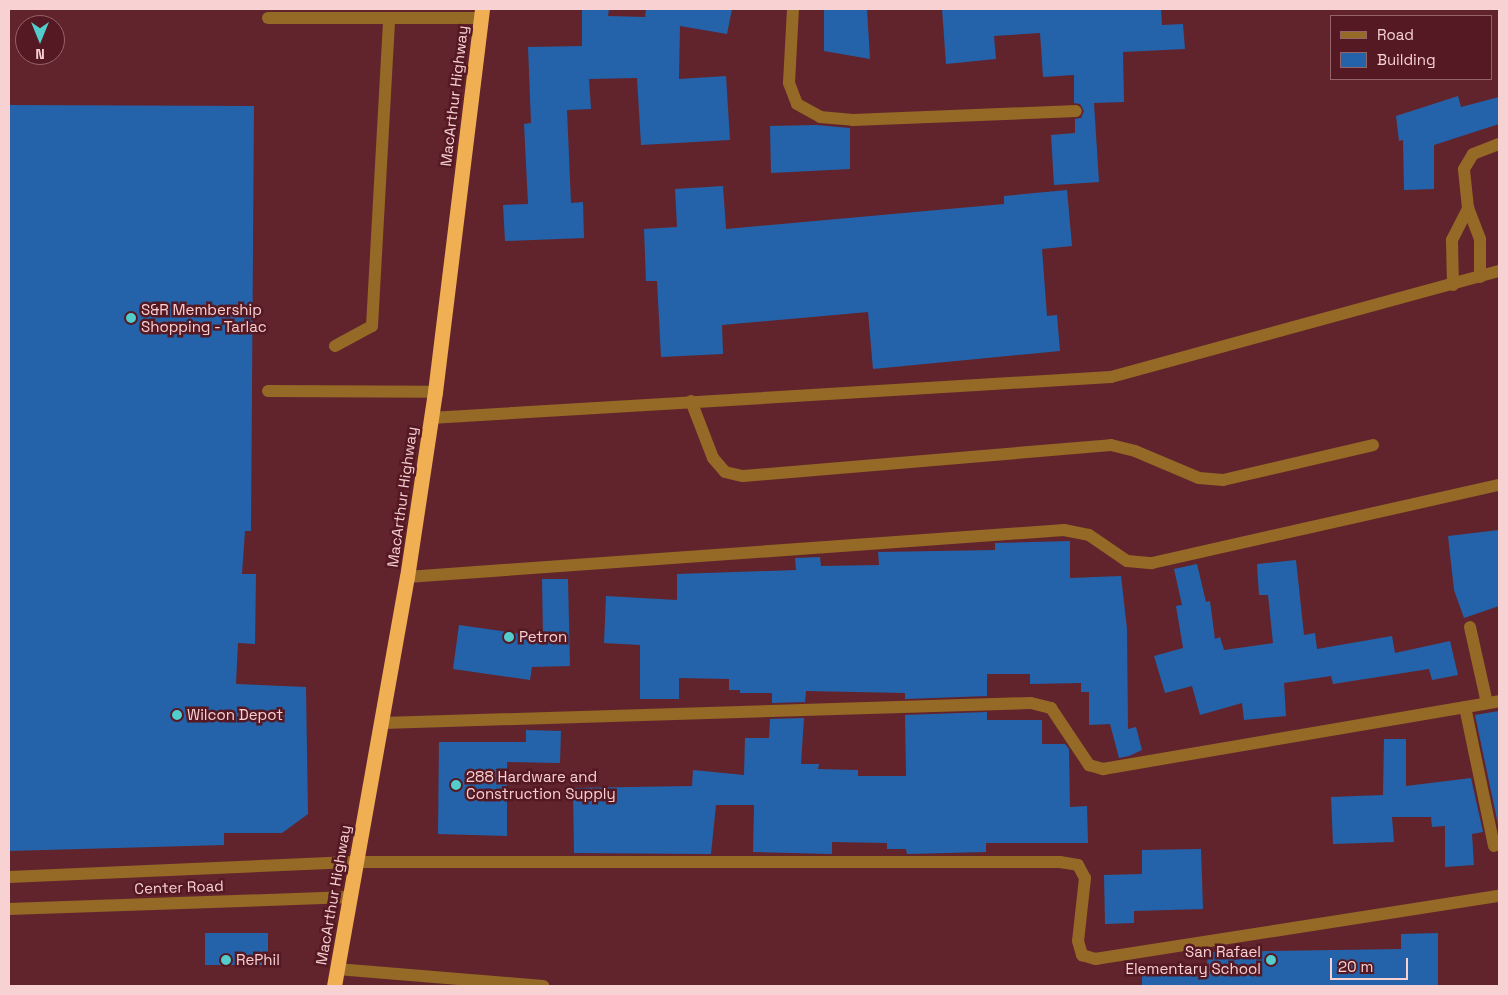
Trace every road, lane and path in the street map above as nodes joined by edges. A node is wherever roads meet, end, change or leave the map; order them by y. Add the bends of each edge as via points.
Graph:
1 (793, 9) edge
2 (482, 14) edge
3 (268, 18) dead end
4 (389, 18) junction
5 (1076, 111) dead end
6 (1499, 144) edge
7 (1468, 208) junction
8 (1499, 271) edge
9 (1480, 277) junction
10 (1453, 285) junction
11 (335, 346) dead end
12 (268, 391) dead end
13 (435, 392) junction
14 (691, 402) junction
15 (431, 418) junction
16 (1373, 445) dead end
17 (1499, 485) edge
18 (408, 577) junction
19 (1470, 627) dead end
20 (1493, 702) edge
21 (1465, 707) junction
22 (382, 723) junction
23 (1494, 846) dead end
24 (357, 862) junction
25 (9, 877) edge
26 (1499, 896) edge
27 (350, 897) junction
28 (9, 910) edge
29 (337, 969) junction
30 (334, 986) edge
31 (543, 986) edge

1 - 5 street via 790,83 797,104 820,117 853,120
2 - 4 street
2 - 13 highway, MacArthur Highway
3 - 4 street
4 - 11 street via 372,326
6 - 7 street via 1473,154 1464,169
7 - 9 street via 1480,239
7 - 10 street via 1452,240
8 - 9 street
9 - 10 street
10 - 14 street via 1111,378
12 - 13 street
13 - 15 highway, MacArthur Highway
14 - 15 street
14 - 16 street via 713,458 725,472 742,476 1111,445 1135,451 1199,478 1223,480
15 - 18 highway, MacArthur Highway
17 - 18 street via 1152,563 1127,561 1089,535 1064,530
18 - 22 highway, MacArthur Highway
19 - 20 street
20 - 21 street
21 - 22 street via 1102,769 1089,764 1051,708 1031,703
21 - 23 street
22 - 24 highway, MacArthur Highway
24 - 25 street
24 - 26 street via 1060,862 1078,865 1085,878 1078,941 1082,955 1095,959
24 - 27 highway, MacArthur Highway
27 - 28 street, Center Road
27 - 29 highway, MacArthur Highway
29 - 30 highway, MacArthur Highway
29 - 31 street

